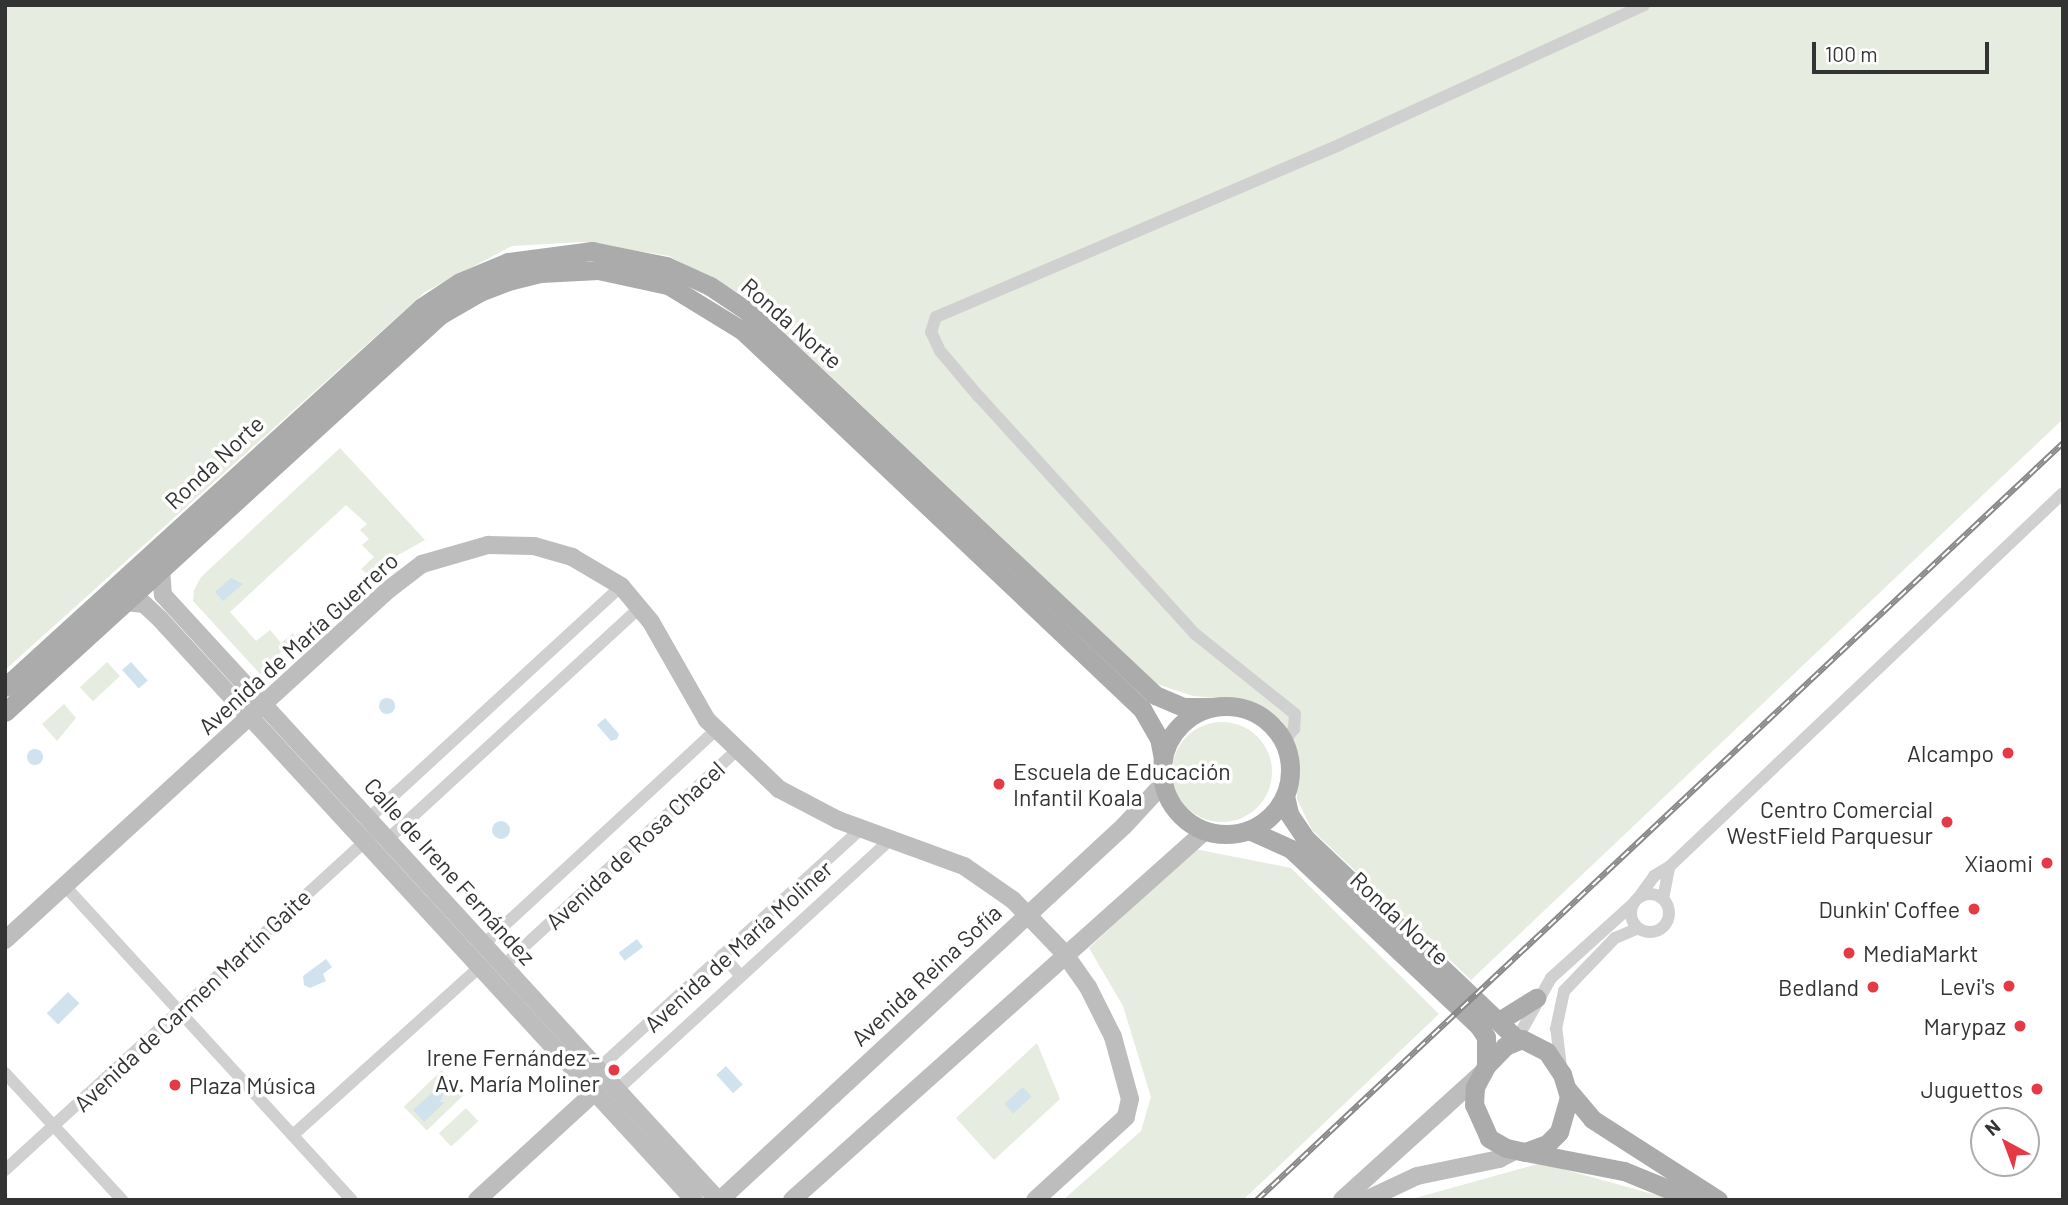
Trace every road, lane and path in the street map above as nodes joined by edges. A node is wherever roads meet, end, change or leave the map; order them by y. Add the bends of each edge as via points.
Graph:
1 (1644, 5) edge
2 (2063, 493) edge
3 (161, 568) junction
4 (621, 586) junction
5 (125, 602) junction
6 (640, 607) junction
7 (5, 687) edge
8 (265, 704) junction
9 (1213, 707) junction
10 (5, 712) edge
11 (251, 717) junction
12 (716, 730) junction
13 (1284, 741) junction
14 (736, 752) junction
15 (1163, 759) junction
16 (1163, 784) junction
17 (1285, 796) junction
18 (862, 828) junction
19 (1249, 830) junction
20 (1205, 831) junction
21 (375, 832) junction
22 (893, 837) junction
23 (1669, 867) junction
24 (65, 886) junction
25 (1663, 899) junction
26 (1636, 901) junction
27 (1028, 914) junction
28 (1638, 928) junction
29 (5, 940) edge
30 (484, 944) junction
31 (1064, 953) junction
32 (722, 955) junction
33 (481, 966) junction
34 (503, 966) junction
35 (741, 976) junction
36 (1536, 998) junction
37 (180, 1012) junction
38 (1499, 1021) junction
39 (1517, 1039) junction
40 (598, 1069) junction
41 (1483, 1070) junction
42 (5, 1073) edge
43 (1565, 1082) junction
44 (617, 1090) junction
45 (595, 1092) junction
46 (55, 1126) junction
47 (293, 1135) junction
48 (1520, 1151) junction
49 (5, 1170) edge
50 (122, 1200) edge
51 (352, 1200) edge
52 (477, 1200) edge
53 (694, 1200) edge
54 (719, 1200) edge
55 (792, 1200) edge
56 (1035, 1200) edge
57 (1342, 1200) edge
58 (1366, 1200) edge
59 (1695, 1200) edge
60 (1718, 1200) edge

1 - 13 street via 1341,144 936,317 931,332 940,351 979,397 1195,634 1295,714 1294,729
2 - 23 street
3 - 5 main road, Ronda Norte
3 - 8 street, Calle de Irene Fernández via 163,595
3 - 15 main road, Ronda Norte via 402,346 460,303 494,286 541,273 628,274 695,298 743,331 1142,709 1159,738
4 - 6 street, Avenida de María Guerrero
4 - 8 street, Avenida de María Guerrero via 572,557 534,546 488,545 458,551 422,564 388,590
4 - 21 street, Avenida de Carmen Martín Gaite
5 - 10 main road, Ronda Norte
5 - 11 street, Calle de Irene Fernández via 144,604
6 - 12 street, Avenida de María Guerrero
6 - 21 street, Avenida de Carmen Martín Gaite
7 - 9 main road, Ronda Norte via 422,307 460,282 508,262 592,251 666,266 710,286 747,311 1155,695 1183,707
8 - 11 street, Avenida de María Guerrero
8 - 21 street, Calle de Irene Fernández
9 - 13 main road, Ronda Norte via 1254,712
9 - 15 main road, Ronda Norte via 1180,725
11 - 21 street, Calle de Irene Fernández
11 - 24 street, Avenida de María Guerrero
12 - 14 street, Avenida de María Guerrero
12 - 30 street, Avenida de Rosa Chacel
13 - 17 main road, Ronda Norte via 1290,768
14 - 18 street, Avenida de María Guerrero via 779,789
14 - 34 street, Avenida de Rosa Chacel
15 - 16 main road, Ronda Norte
16 - 20 main road, Ronda Norte via 1178,813
16 - 27 street, Avenida Reina Sofía
17 - 19 main road via 1276,810
17 - 38 main road, Ronda Norte via 1289,814 1306,839
18 - 22 street, Avenida de María Guerrero
18 - 32 street, Avenida de María Moliner
19 - 20 main road, Ronda Norte
19 - 41 main road, Ronda Norte via 1292,849 1478,1025 1486,1037
20 - 31 street
21 - 30 street, Calle de Irene Fernández
21 - 33 street, Calle de Irene Fernández
21 - 37 street, Avenida de Carmen Martín Gaite
22 - 27 street, Avenida de María Guerrero via 964,866
22 - 35 street, Avenida de María Moliner
23 - 25 street
23 - 26 street via 1654,876
24 - 29 street, Avenida de María Guerrero
24 - 37 street
25 - 26 street via 1653,895
25 - 28 street via 1669,913 1665,924 1655,932
26 - 28 street via 1632,918
26 - 36 street via 1568,960
27 - 31 street, Avenida de María Guerrero
27 - 54 street, Avenida Reina Sofía
28 - 43 street via 1615,938 1564,991 1556,1029
30 - 34 street, Calle de Irene Fernández
31 - 55 street
31 - 56 street, Avenida de María Guerrero via 1088,987 1113,1037 1130,1099 1126,1117
32 - 35 street
32 - 40 street, Avenida de María Moliner
33 - 45 street, Calle de Irene Fernández
33 - 47 street
34 - 40 street, Calle de Irene Fernández
35 - 44 street, Avenida de María Moliner
36 - 38 main road
36 - 39 street
37 - 46 street, Avenida de Carmen Martín Gaite
37 - 47 street
38 - 39 main road, Ronda Norte
39 - 41 main road
39 - 43 main road via 1541,1046
40 - 44 street, Calle de Irene Fernández
41 - 48 main road via 1474,1099 1480,1126 1493,1141
41 - 57 street
42 - 46 street
43 - 48 main road via 1568,1110 1559,1132 1547,1144
43 - 60 main road via 1597,1122
44 - 54 street, Calle de Irene Fernández
45 - 52 street
45 - 53 street, Calle de Irene Fernández
46 - 49 street, Avenida de Carmen Martín Gaite
46 - 50 street
47 - 51 street
48 - 58 street via 1418,1176
48 - 59 main road via 1624,1171

